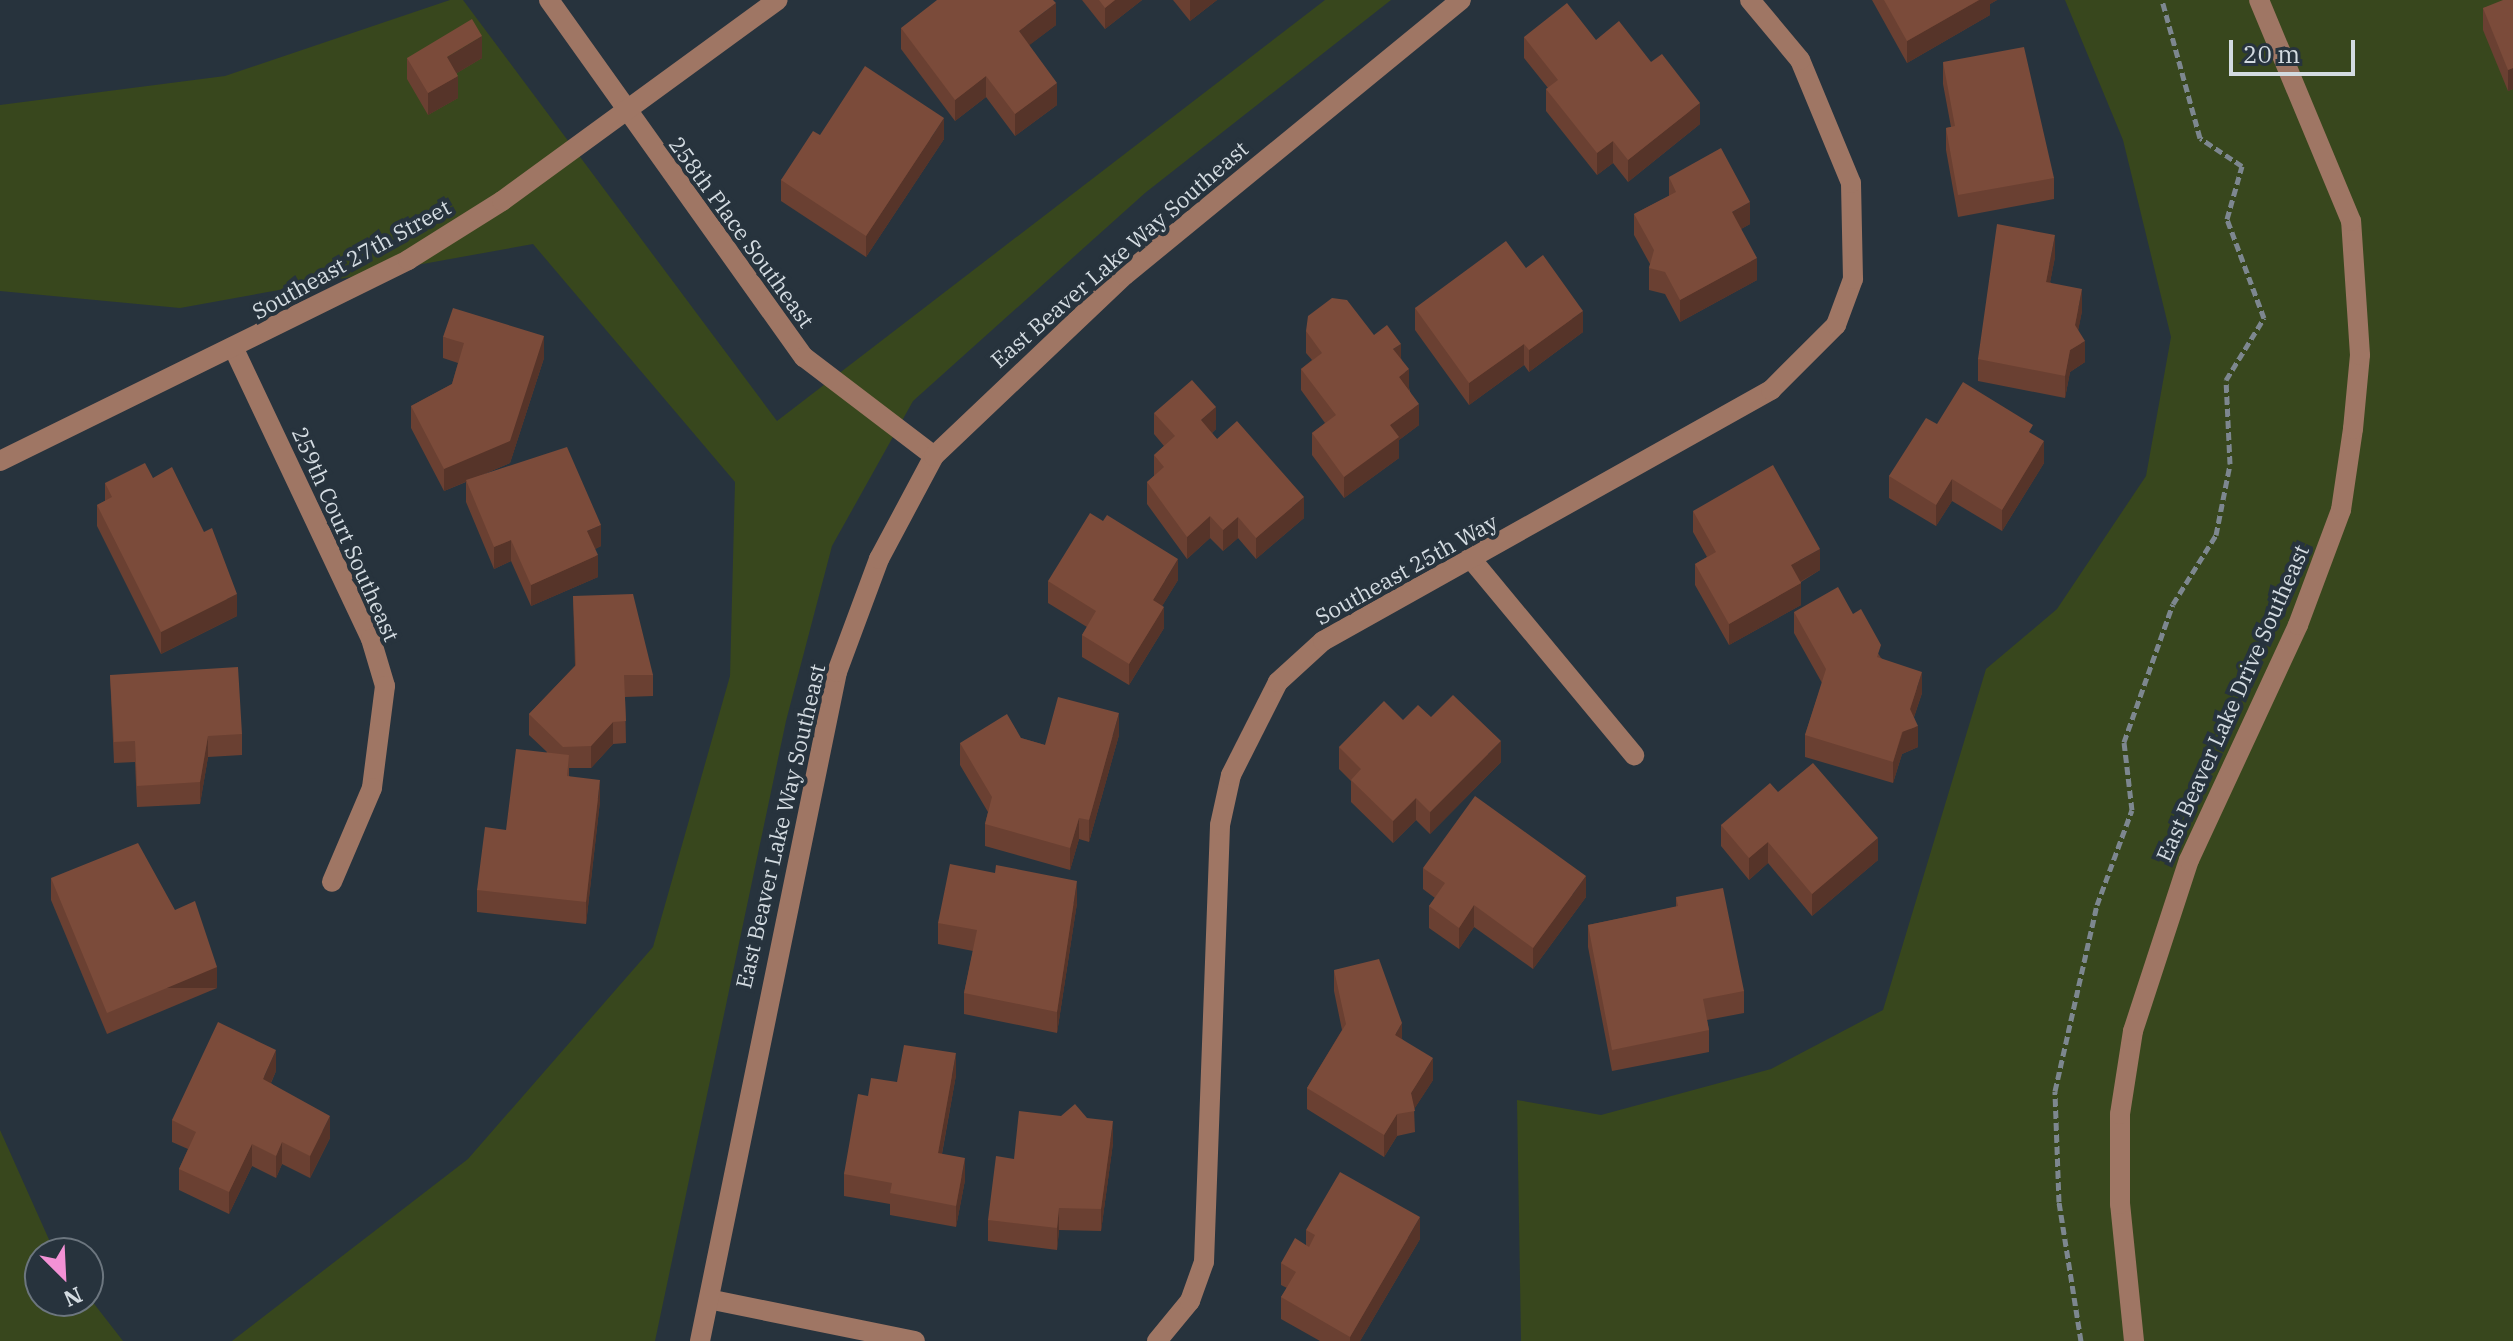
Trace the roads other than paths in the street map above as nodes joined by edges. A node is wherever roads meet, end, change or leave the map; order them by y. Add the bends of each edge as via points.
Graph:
1 (549, 0) edge
2 (778, 0) edge
3 (1461, 0) edge
4 (1750, 0) edge
5 (2259, 0) edge
6 (626, 114) junction
7 (234, 349) junction
8 (934, 456) junction
9 (0, 461) edge
10 (1472, 560) junction
11 (1634, 755) dead end
12 (332, 882) dead end
13 (713, 1300) junction
14 (700, 1341) edge
15 (915, 1341) edge
16 (1157, 1341) edge
17 (2134, 1341) edge

1 - 6 street, 258th Place Southeast
2 - 6 street, Southeast 27th Street
3 - 8 street, East Beaver Lake Way Southeast via 1125,275
4 - 10 street, Southeast 25th Way via 1800,60 1851,183 1853,279 1836,325 1771,390
5 - 17 street, East Beaver Lake Drive Southeast via 2351,221 2360,355 2341,510 2298,625 2189,860 2133,1031 2120,1114 2120,1204
6 - 7 street, Southeast 27th Street via 408,260
6 - 8 street, 258th Place Southeast via 804,357
7 - 9 street, Southeast 27th Street
7 - 12 street, 259th Court Southeast via 371,639 385,686 372,788
8 - 13 street, East Beaver Lake Way Southeast via 879,559 837,672 763,1014
10 - 11 street
10 - 16 street, Southeast 25th Way via 1312,651 1278,682 1231,775 1220,825 1204,1262 1190,1301
13 - 14 street, East Beaver Lake Way Southeast
13 - 15 street

